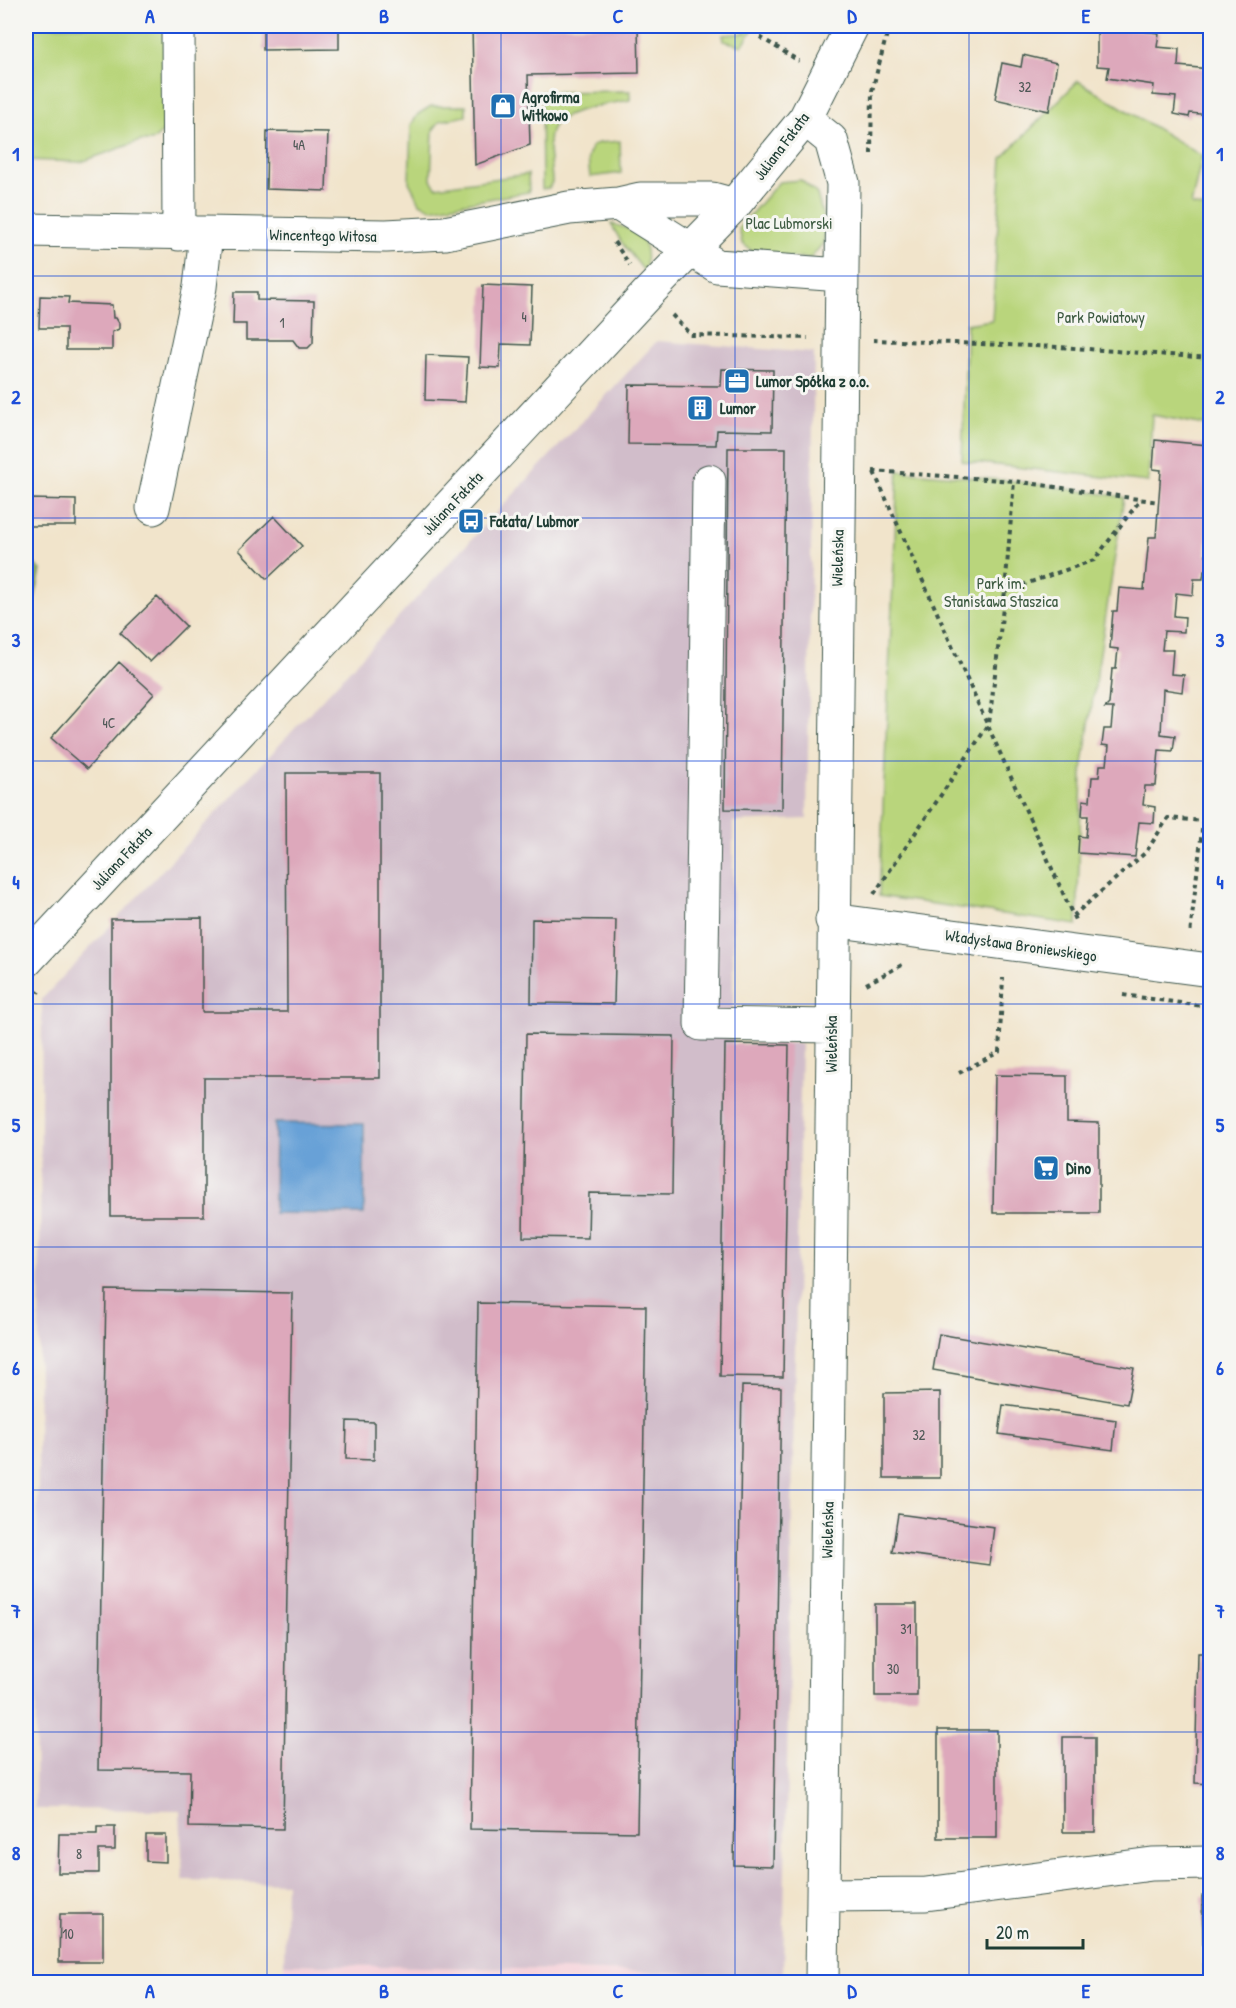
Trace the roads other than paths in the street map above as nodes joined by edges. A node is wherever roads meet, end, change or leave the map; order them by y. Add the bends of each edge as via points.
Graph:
1 (178, 26) edge
2 (852, 26) edge
3 (805, 118) junction
4 (618, 204) junction
5 (734, 205) junction
6 (26, 230) edge
7 (192, 234) junction
8 (691, 251) junction
9 (841, 275) junction
10 (709, 481) dead end
11 (153, 508) dead end
12 (832, 920) junction
13 (26, 961) edge
14 (1210, 970) edge
15 (831, 1015) junction
16 (1210, 1863) edge
17 (824, 1895) junction
18 (822, 1983) edge

1 - 7 street
2 - 3 street, Juliana Fałata
3 - 5 street, Juliana Fałata
3 - 9 street, Wieleńska via 831,141 843,183
4 - 5 street, Wincentego Witosa via 640,199 712,199
4 - 7 street, Wincentego Witosa via 569,208 445,233
4 - 8 street
5 - 8 street, Juliana Fałata
6 - 7 street, Wincentego Witosa
7 - 11 street via 200,287
8 - 9 street via 717,266
8 - 13 street, Juliana Fałata
9 - 12 street, Wieleńska
10 - 15 street via 701,1024
12 - 14 street, Władysława Broniewskiego
12 - 15 street, Wieleńska
15 - 17 street, Wieleńska
16 - 17 street via 1152,1864 926,1894
17 - 18 street, Wieleńska

